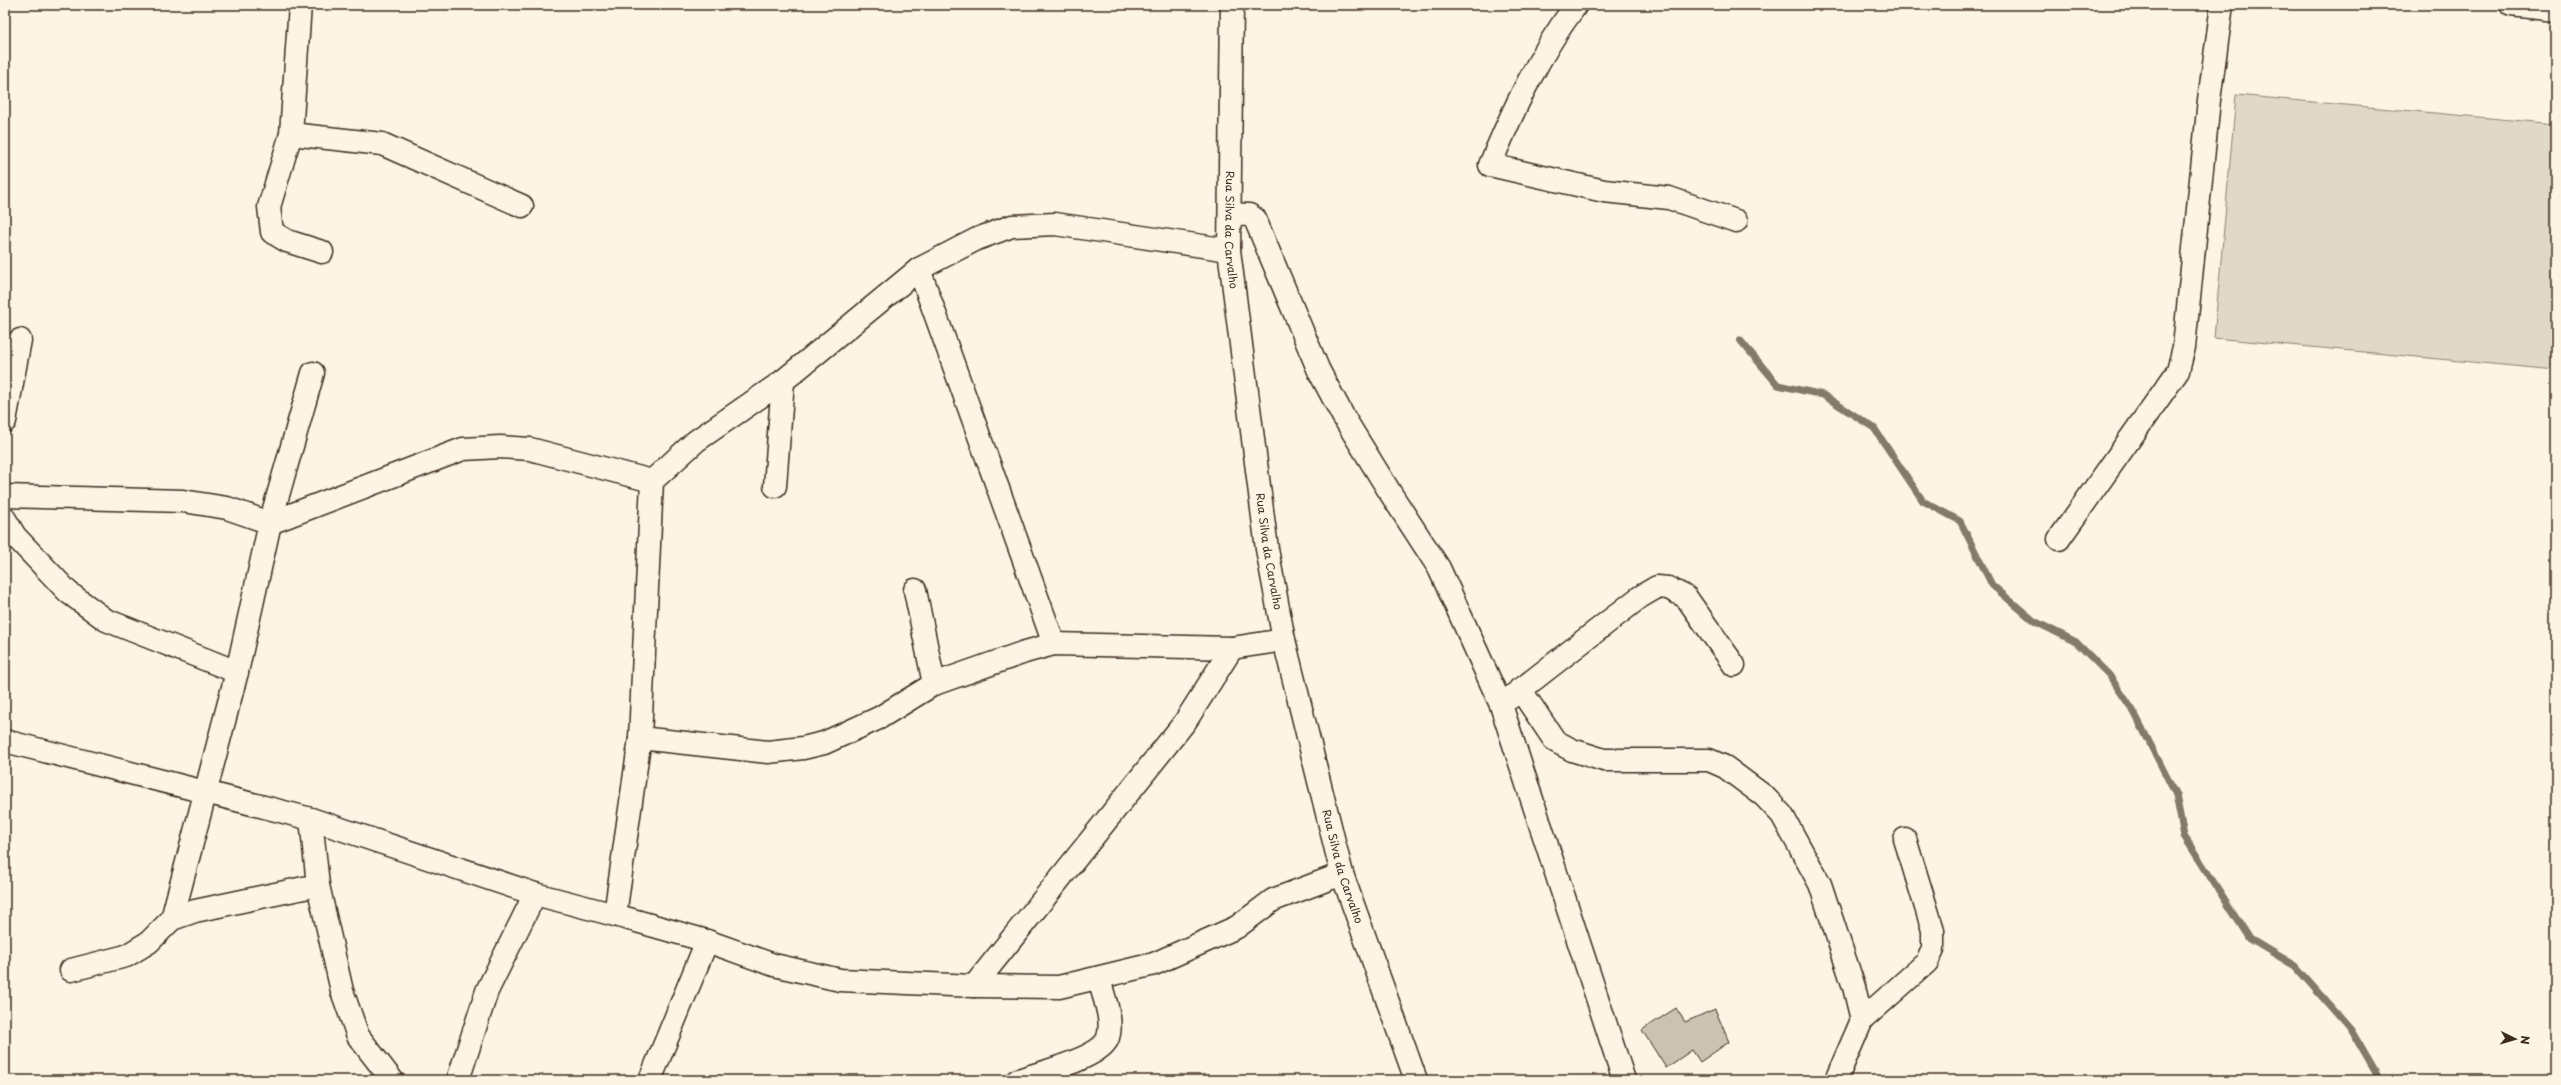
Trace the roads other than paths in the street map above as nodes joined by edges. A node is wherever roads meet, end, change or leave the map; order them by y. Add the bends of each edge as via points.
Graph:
1 (300, 5) edge
2 (1232, 5) edge
3 (1576, 5) edge
4 (2222, 5) edge
5 (2511, 5) edge
6 (2556, 10) edge
7 (291, 134) junction
8 (522, 206) dead end
9 (1230, 214) junction
10 (1736, 221) dead end
11 (1229, 250) junction
12 (322, 252) dead end
13 (919, 270) junction
14 (20, 340) dead end
15 (313, 373) dead end
16 (783, 381) junction
17 (5, 421) edge
18 (652, 481) junction
19 (775, 486) dead end
20 (5, 496) edge
21 (5, 519) edge
22 (270, 523) junction
23 (2059, 539) dead end
24 (915, 590) dead end
25 (1284, 640) junction
26 (1054, 644) junction
27 (1232, 648) junction
28 (1734, 665) dead end
29 (237, 672) junction
30 (934, 684) junction
31 (1520, 689) junction
32 (1501, 705) junction
33 (640, 738) junction
34 (5, 741) edge
35 (205, 791) junction
36 (311, 819) junction
37 (1905, 839) dead end
38 (1342, 874) junction
39 (318, 885) junction
40 (535, 894) junction
41 (615, 915) junction
42 (172, 920) junction
43 (707, 941) junction
44 (70, 970) dead end
45 (1099, 979) junction
46 (974, 986) junction
47 (1862, 1020) junction
48 (392, 1080) edge
49 (458, 1080) edge
50 (650, 1080) edge
51 (1018, 1080) edge
52 (1416, 1080) edge
53 (1624, 1080) edge
54 (1836, 1080) edge

1 - 7 street
2 - 9 street, Rua Silva da Carvalho
3 - 10 street via 1553,35 1517,102 1490,165 1604,191 1669,198
4 - 23 street via 2209,100 2184,347 2178,372
5 - 6 street
7 - 8 street via 382,144
7 - 12 street via 269,207 272,232 287,241
9 - 11 street, Rua Silva da Carvalho
9 - 32 street via 1249,215 1255,219 1319,370 1343,416 1390,494 1439,568
11 - 13 street via 1056,224 1012,226 977,239
11 - 25 street, Rua Silva da Carvalho via 1267,549
13 - 16 street
13 - 26 street
14 - 17 street
15 - 22 street
16 - 18 street via 696,441
16 - 19 street
18 - 22 street via 530,449 463,449
18 - 33 street
20 - 22 street via 183,501 227,508
21 - 29 street via 15,536 68,592 106,620
22 - 29 street
24 - 30 street
25 - 27 street
25 - 38 street, Rua Silva da Carvalho
26 - 27 street
26 - 30 street
27 - 46 street via 1185,722
28 - 31 street via 1686,596 1668,588 1658,587 1640,597
29 - 35 street
30 - 33 street via 879,718 824,743 803,748 768,752
31 - 32 street
31 - 47 street via 1555,741 1572,750 1604,760 1708,760 1725,767 1764,796 1782,815 1820,884 1854,987
32 - 53 street
33 - 41 street
34 - 35 street
35 - 36 street
35 - 42 street
36 - 39 street
36 - 40 street
37 - 47 street via 1933,930 1933,949 1927,962
38 - 45 street via 1273,900 1237,928 1161,961
38 - 52 street, Rua Silva da Carvalho
39 - 42 street via 195,911
39 - 48 street via 342,991 358,1036
40 - 41 street
40 - 49 street via 487,991
41 - 43 street
42 - 44 street via 149,942 126,956
43 - 46 street via 774,965 840,980
43 - 50 street
45 - 46 street via 1059,987
45 - 51 street via 1109,1027 1107,1039 1098,1051
47 - 54 street

